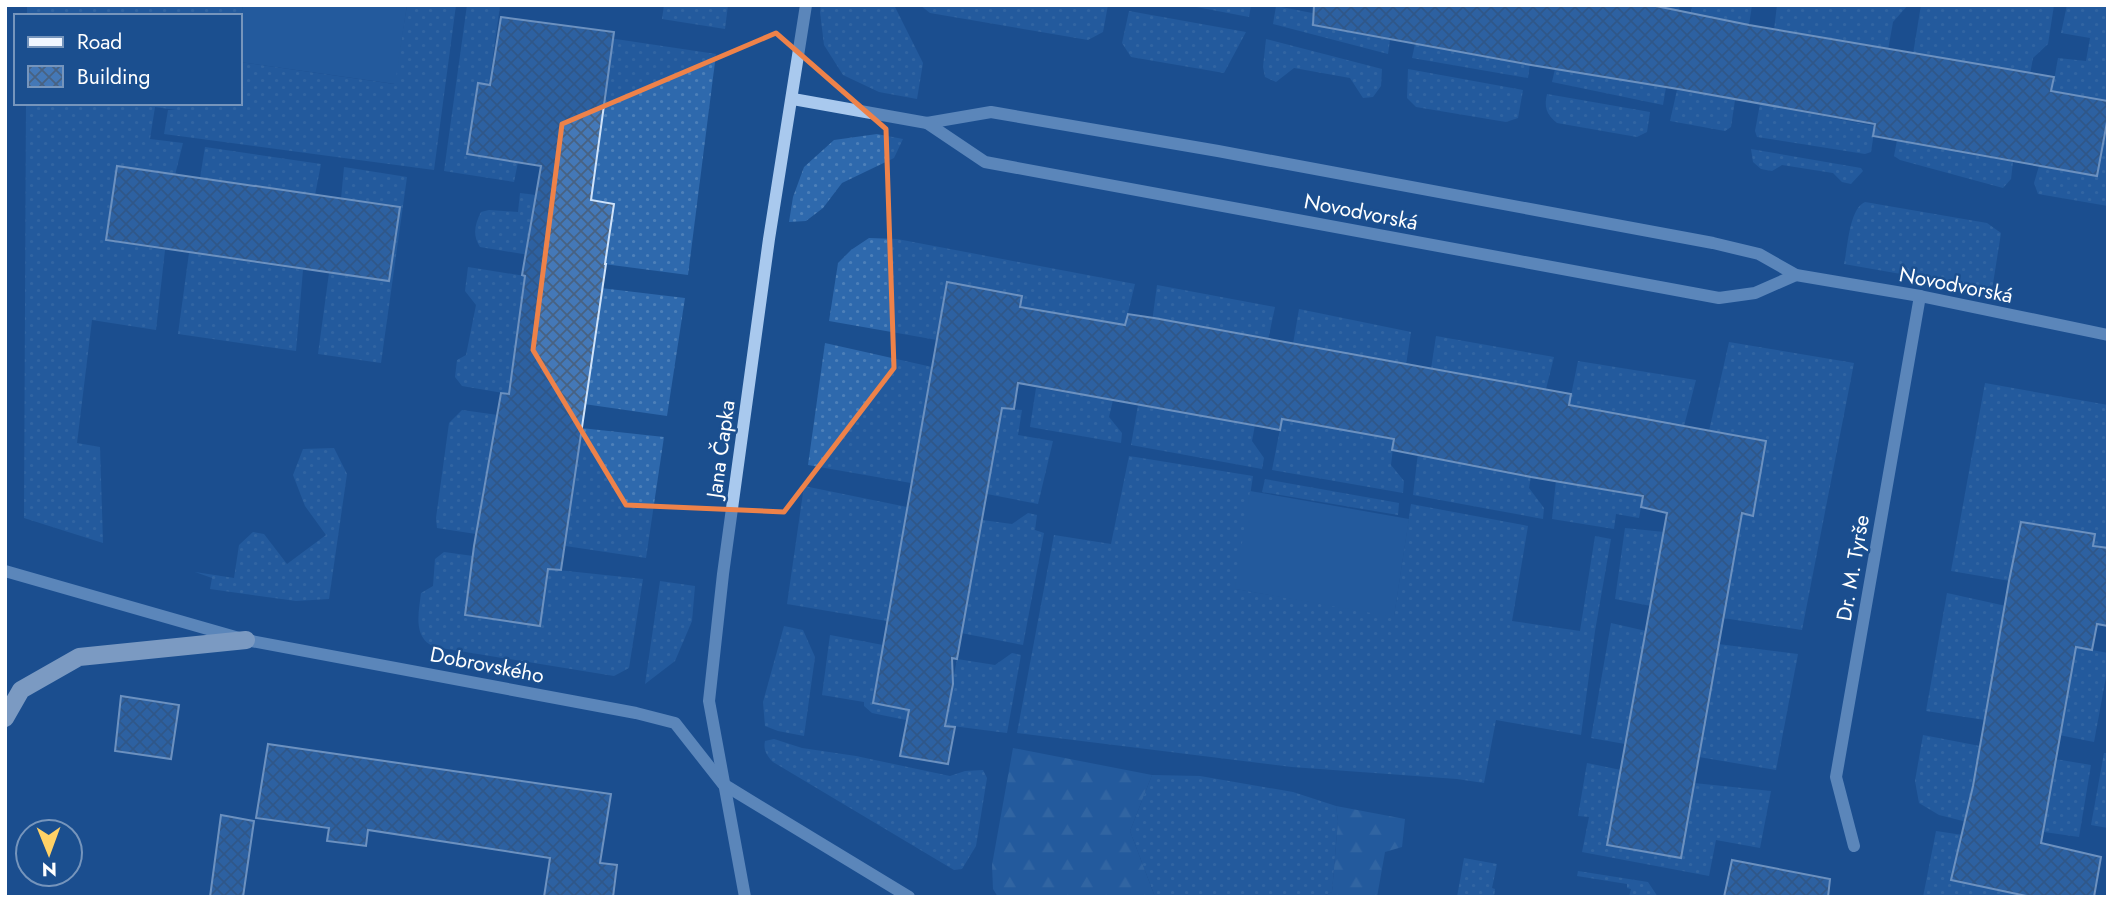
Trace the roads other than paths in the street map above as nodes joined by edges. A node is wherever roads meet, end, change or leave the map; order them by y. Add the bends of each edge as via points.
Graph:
1 (806, 5) edge
2 (793, 99) junction
3 (927, 123) junction
4 (1796, 275) junction
5 (1920, 296) junction
6 (2108, 335) edge
7 (5, 571) edge
8 (246, 640) junction
9 (5, 718) edge
10 (723, 784) junction
11 (1854, 846) dead end
12 (745, 897) edge
13 (909, 897) edge

1 - 2 street, Jana Čapka
2 - 3 street, Novodvorská
2 - 10 street, Jana Čapka via 767,252 709,701
3 - 4 street, Novodvorská via 991,112 1084,128 1713,243 1759,254
3 - 4 street, Novodvorská via 985,162 1719,298 1755,293
4 - 5 street, Novodvorská
5 - 6 street, Novodvorská
5 - 11 street, Dr. M. Tyrše via 1836,777
7 - 8 street, Dobrovského
8 - 9 main road via 79,657 21,690
8 - 10 street, Dobrovského via 675,723
10 - 12 street, Jana Čapka
10 - 13 street, Dobrovského

